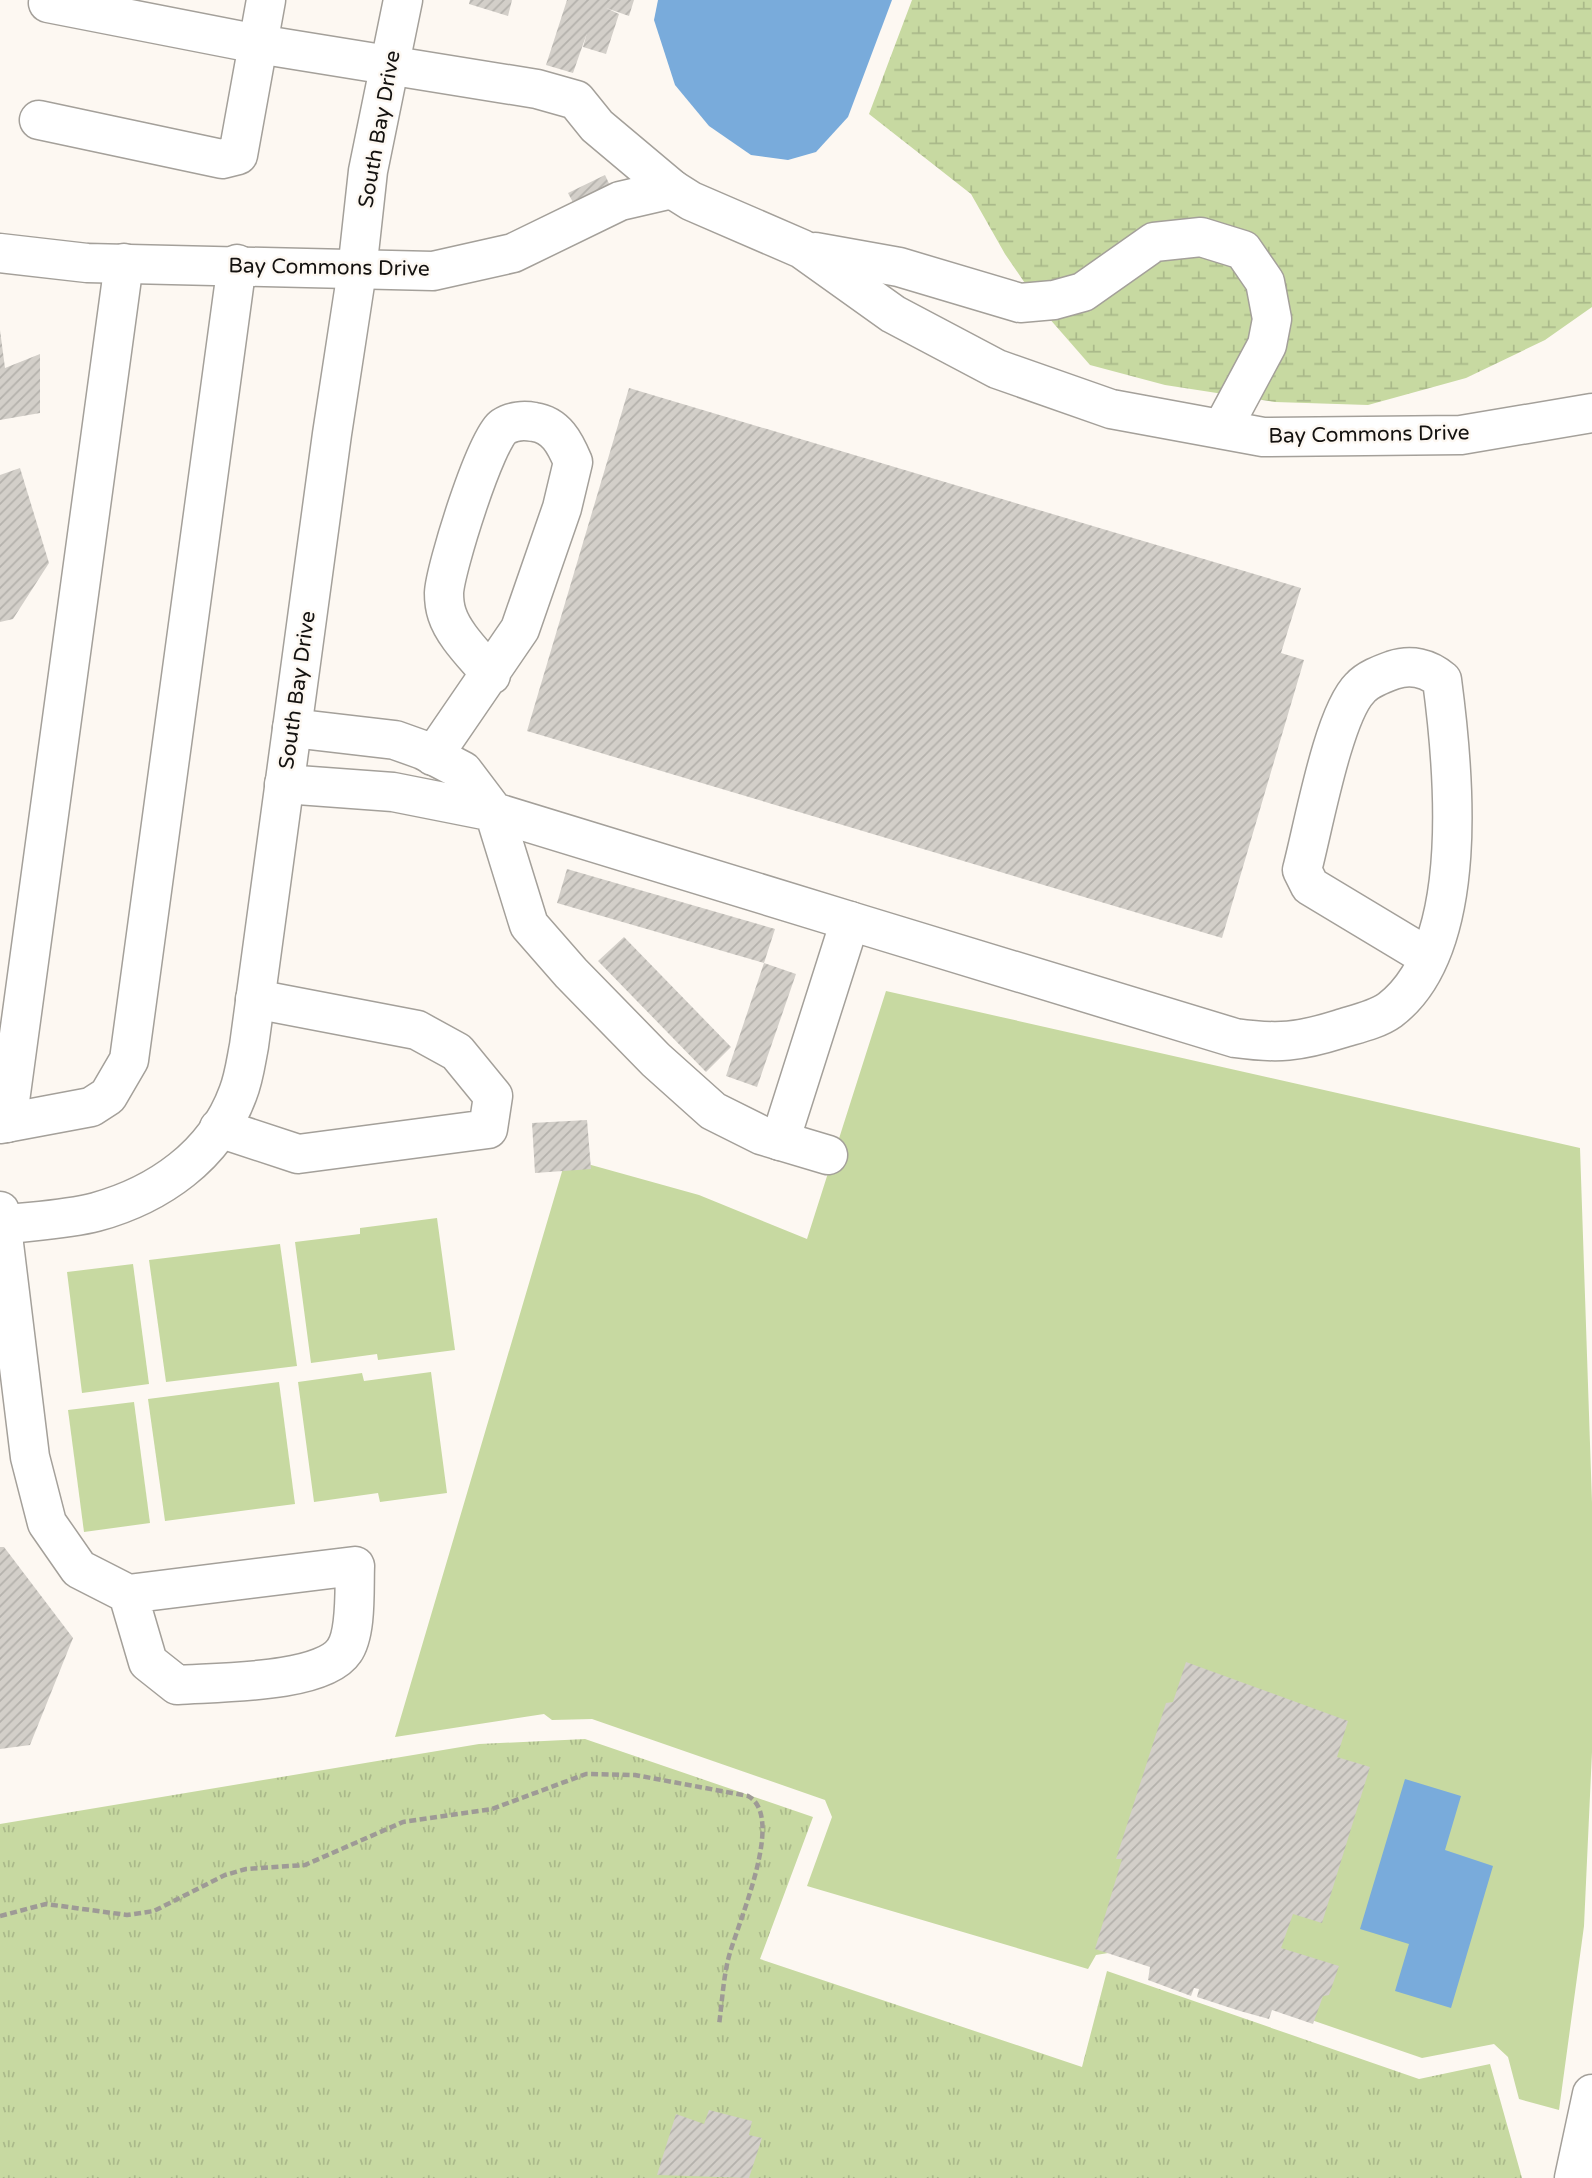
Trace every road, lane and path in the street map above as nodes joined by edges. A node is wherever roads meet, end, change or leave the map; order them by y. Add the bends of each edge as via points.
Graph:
1 (266, 0) edge
2 (403, 0) edge
3 (48, 3) dead end
4 (258, 44) junction
5 (390, 66) junction
6 (39, 120) dead end
7 (672, 189) junction
8 (802, 249) junction
9 (0, 253) edge
10 (124, 263) junction
11 (237, 264) junction
12 (357, 271) junction
13 (1592, 413) edge
14 (1222, 429) junction
15 (491, 675) junction
16 (292, 728) junction
17 (433, 756) junction
18 (284, 784) junction
19 (494, 811) junction
20 (850, 921) junction
21 (1428, 957) junction
22 (255, 999) junction
23 (3, 1124) edge
24 (219, 1128) junction
25 (780, 1141) junction
26 (828, 1155) dead end
27 (0, 1220) edge
28 (8, 1350) edge
29 (15, 1462) edge
30 (128, 1594) junction
31 (0, 1916) edge
32 (719, 2025) dead end
33 (1592, 2094) edge
34 (1574, 2178) edge

1 - 4 street
2 - 5 street, South Bay Drive
3 - 4 street
4 - 5 street
4 - 6 street via 238,156 222,159
5 - 7 street via 537,89 576,100 597,126
5 - 12 street, South Bay Drive via 368,171
7 - 8 street, Bay Commons Drive
7 - 12 street, Bay Commons Drive via 620,201 513,253 433,271
8 - 14 street, Bay Commons Drive via 893,314 997,369 1111,409
8 - 14 street via 899,267 1020,303 1083,292 1154,242 1201,237 1243,250 1265,282 1272,319 1267,345
9 - 10 street, Bay Commons Drive
10 - 11 street, Bay Commons Drive
10 - 23 street
11 - 12 street, Bay Commons Drive
11 - 23 street via 129,1060 108,1096 91,1107
12 - 16 street, South Bay Drive
13 - 14 street, Bay Commons Drive via 1461,435 1263,437
15 - 15 street via 520,629 562,508 573,461 559,436 547,425 532,421 502,427 490,443 444,592 446,614
15 - 17 street
16 - 17 street via 395,740
16 - 18 street, South Bay Drive
17 - 19 street via 463,771
18 - 19 street via 393,792
18 - 22 street, South Bay Drive
19 - 20 street
19 - 25 street via 529,925 571,974 713,1111
20 - 21 street via 1205,1030 1276,1044 1315,1037 1389,1011 1406,994
20 - 25 street
21 - 21 street via 1444,918 1453,847 1449,727 1442,680 1428,668 1400,667 1360,687 1342,715 1302,870 1310,886
22 - 24 street, South Bay Drive via 238,1093
22 - 24 street via 417,1030 457,1052 494,1096 488,1129 298,1154
24 - 27 street, South Bay Drive via 182,1172 139,1198 93,1213
25 - 26 street
27 - 28 street
28 - 29 street
29 - 30 street via 47,1523 79,1569
30 - 30 street via 328,1569 355,1566 354,1616 344,1651 324,1667 293,1677 177,1685 148,1662
31 - 32 path via 46,1904 140,1915 166,1907 225,1874 304,1865 403,1822 492,1809 586,1774 635,1775 748,1796 755,1799 760,1811 761,1849 727,1961
33 - 34 street

